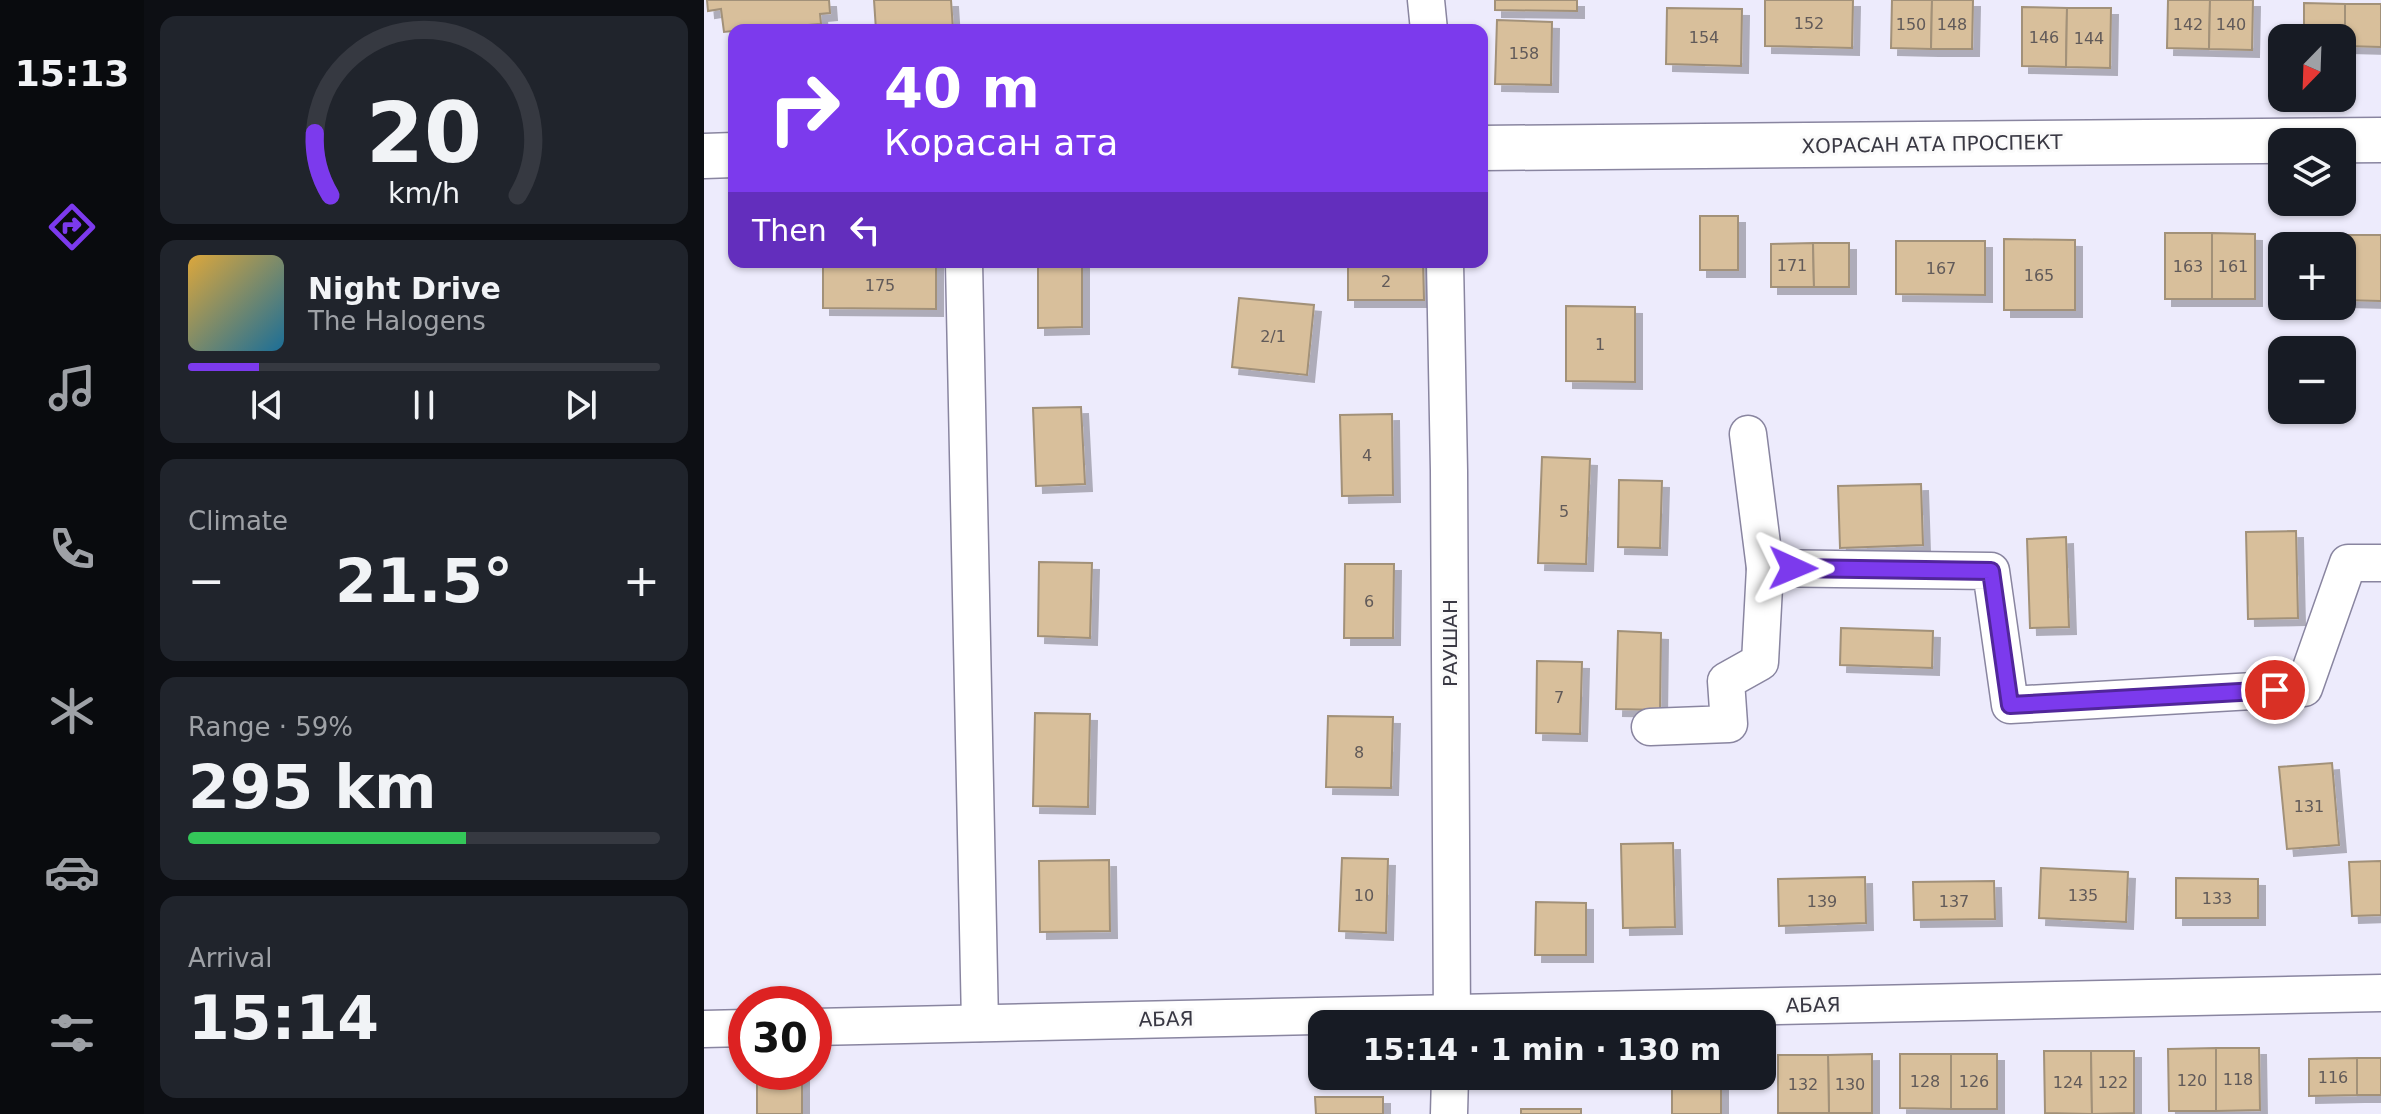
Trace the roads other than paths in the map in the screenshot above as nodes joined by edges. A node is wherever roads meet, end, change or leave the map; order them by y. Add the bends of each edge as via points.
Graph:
1 (1426, 0) edge
2 (1428, 24) edge
3 (2381, 140) edge
4 (1488, 148) edge
5 (728, 155) edge
6 (704, 156) edge
7 (964, 268) edge
8 (1445, 268) edge
9 (1748, 434) dead end
10 (2381, 563) edge
11 (1765, 568) junction
12 (1650, 727) dead end
13 (2381, 993) edge
14 (1452, 1010) edge
15 (1749, 1010) edge
16 (1308, 1020) edge
17 (980, 1023) junction
18 (832, 1027) edge
19 (728, 1028) edge
20 (704, 1029) edge
21 (1450, 1090) edge
22 (1449, 1114) edge

1 - 2 street
3 - 4 main road, ХОРАСАН АТА ПРОСПЕКТ
5 - 6 main road
7 - 17 street
8 - 14 street, РАУШАН
9 - 11 street
10 - 11 street via 2348,563 2304,688 2010,705 1991,571
11 - 12 street via 1760,662 1726,681 1729,724
13 - 15 street, АБАЯ
16 - 17 street, АБАЯ
17 - 18 street, АБАЯ
19 - 20 street
21 - 22 street

